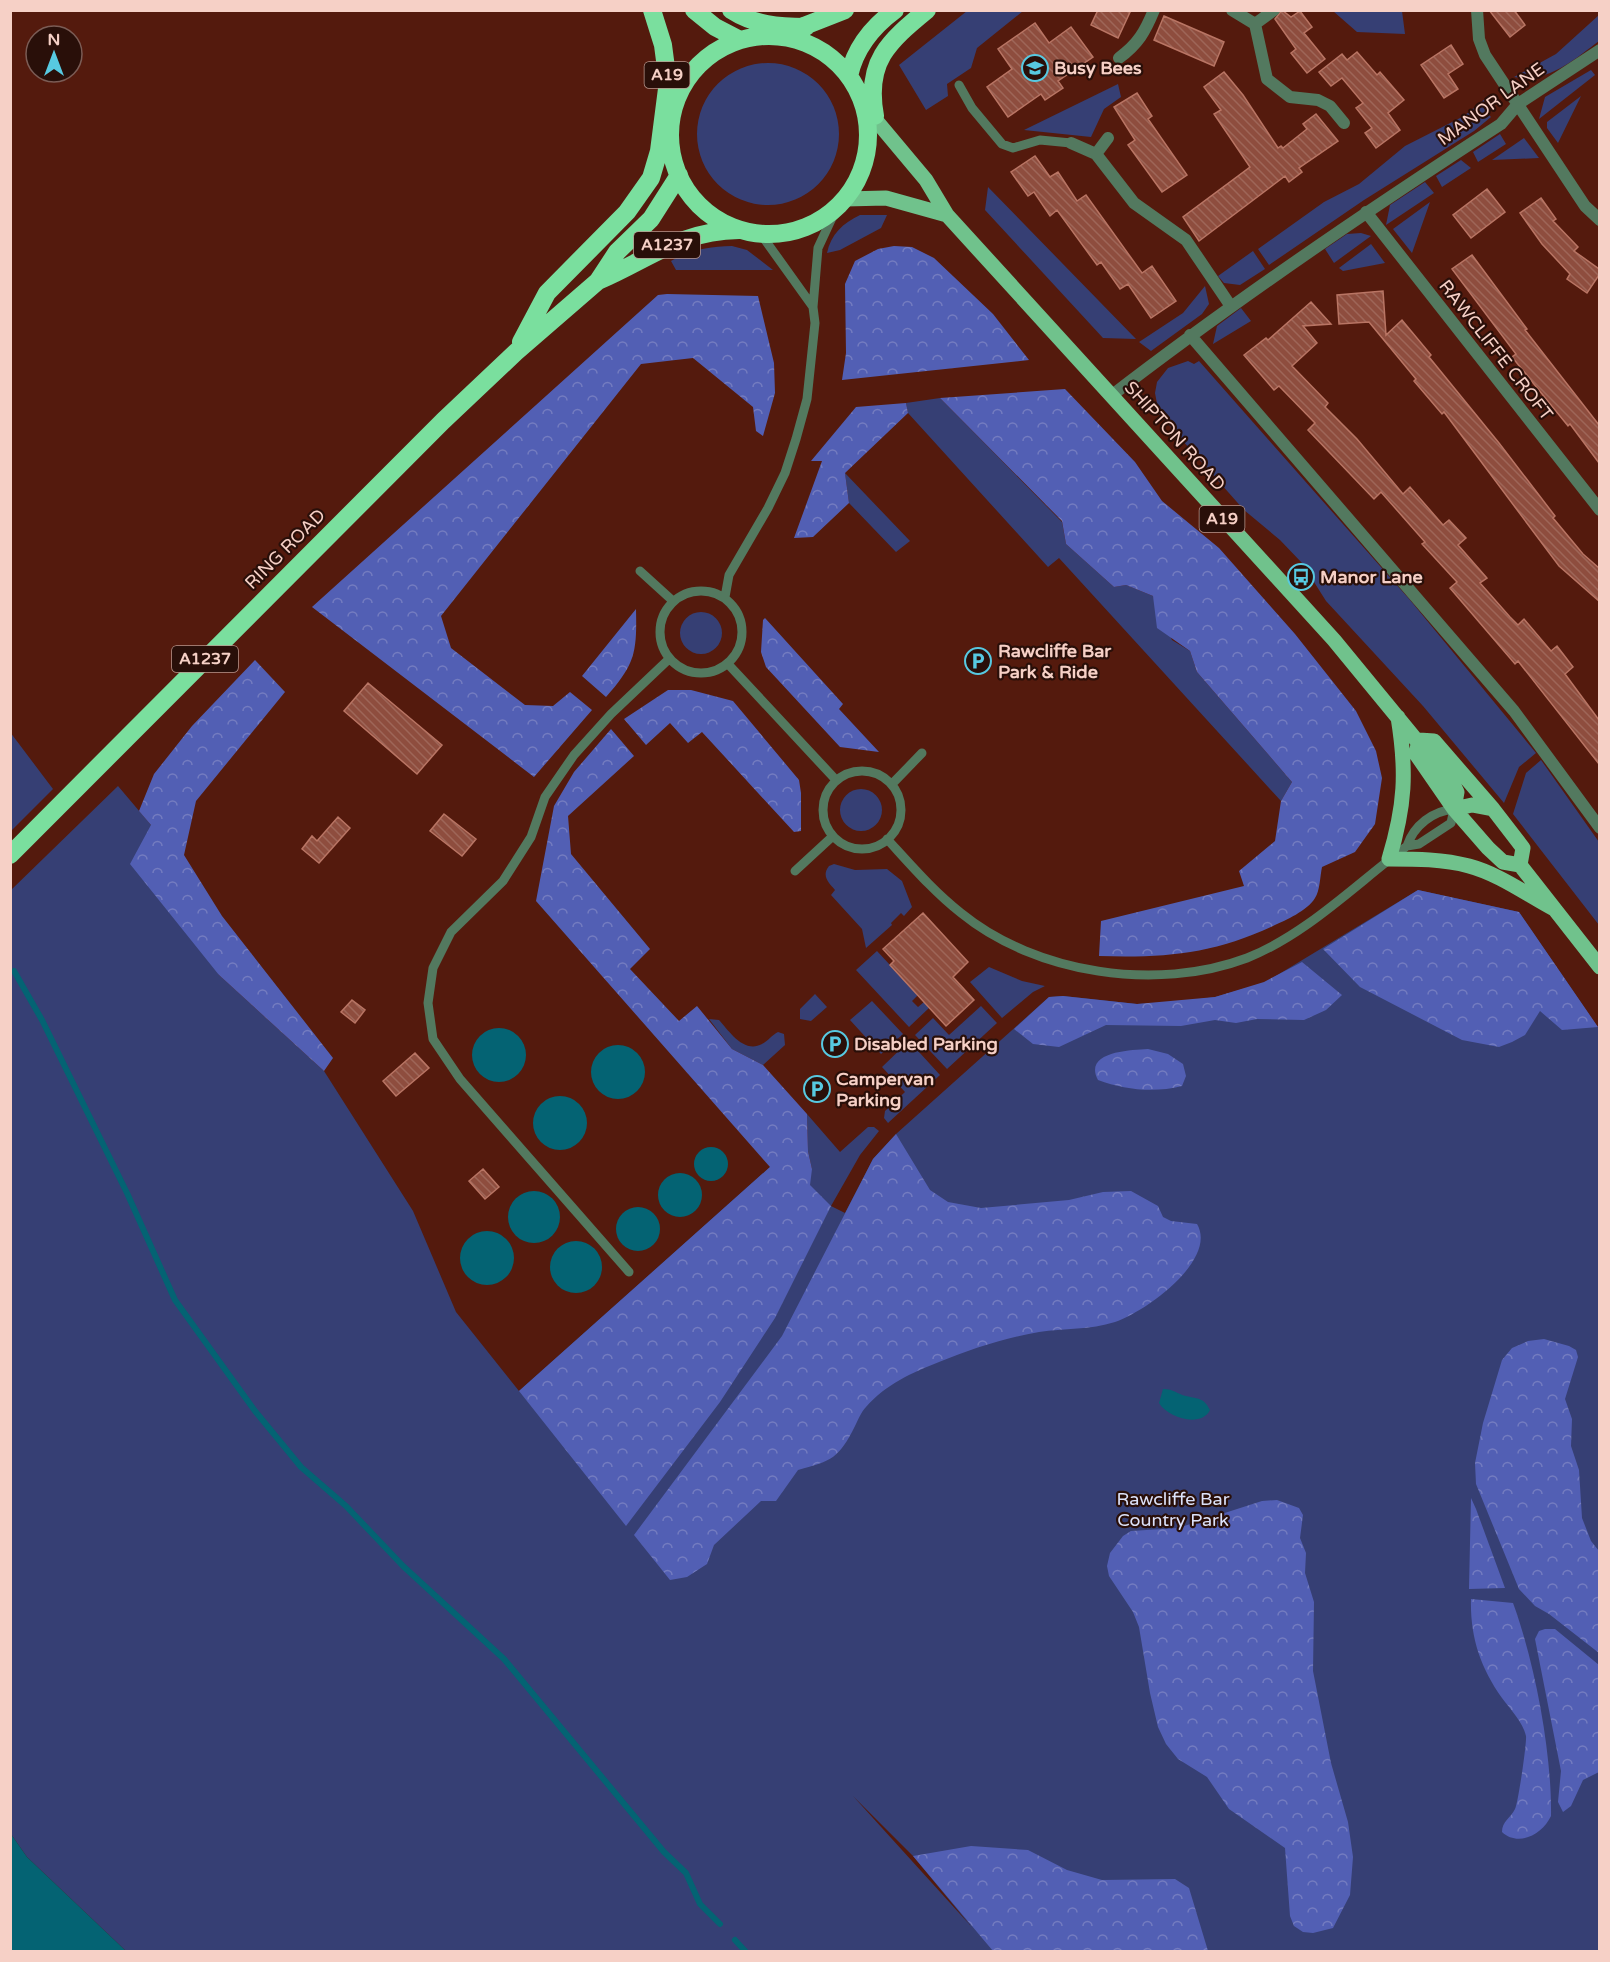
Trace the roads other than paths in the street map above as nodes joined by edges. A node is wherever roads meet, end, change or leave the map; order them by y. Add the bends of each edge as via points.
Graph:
1 (652, 10) edge
2 (694, 10) edge
3 (731, 10) edge
4 (844, 10) edge
5 (894, 10) edge
6 (927, 10) edge
7 (1154, 10) edge
8 (1232, 10) edge
9 (1274, 10) edge
10 (1477, 10) edge
11 (1255, 24) junction
12 (806, 27) junction
13 (775, 36) junction
14 (740, 40) junction
15 (1599, 50) edge
16 (1119, 58) dead end
17 (849, 76) junction
18 (668, 81) junction
19 (959, 85) dead end
20 (1518, 104) junction
21 (864, 106) junction
22 (672, 120) junction
23 (877, 122) junction
24 (1344, 123) dead end
25 (1108, 138) dead end
26 (1071, 143) joint
27 (1096, 154) junction
28 (679, 175) junction
29 (841, 203) junction
30 (1366, 212) junction
31 (947, 215) junction
32 (1599, 220) edge
33 (752, 231) junction
34 (598, 281) junction
35 (1230, 305) junction
36 (813, 307) junction
37 (1190, 335) junction
38 (516, 352) junction
39 (1111, 396) junction
40 (1599, 510) edge
41 (640, 571) dead end
42 (725, 597) junction
43 (673, 601) junction
44 (669, 659) junction
45 (728, 664) junction
46 (1398, 717) junction
47 (1419, 740) junction
48 (922, 753) dead end
49 (836, 780) junction
50 (892, 784) junction
51 (1454, 809) junction
52 (1493, 809) junction
53 (1599, 828) edge
54 (833, 836) junction
55 (887, 839) junction
56 (1407, 846) junction
57 (10, 855) edge
58 (1389, 859) junction
59 (1520, 865) junction
60 (795, 871) dead end
61 (1554, 909) junction
62 (1599, 967) edge
63 (629, 1272) dead end

1 - 18 highway, A19 via 663,45
2 - 14 highway
3 - 12 highway via 756,23
4 - 12 highway
5 - 17 highway via 864,39
6 - 23 highway via 895,36 877,64 872,93
7 - 16 street via 1144,34
8 - 11 street
9 - 11 street
10 - 20 street via 1479,39 1485,55
11 - 24 street via 1267,79 1290,97 1318,100 1330,106
12 - 13 highway
13 - 14 highway
13 - 17 highway via 817,48
14 - 22 highway via 702,62 677,98
15 - 20 street, MANOR LANE
17 - 21 highway
18 - 22 highway, A19
18 - 38 highway via 659,151 651,178 627,212 547,293
19 - 26 lane via 972,108 1002,144 1013,148 1040,140
20 - 30 street, MANOR LANE via 1501,124
20 - 32 street via 1585,206
21 - 23 main road, SHIPTON ROAD / A19
21 - 29 highway via 868,145 856,182
22 - 28 highway via 672,148
23 - 31 main road, SHIPTON ROAD / A19 via 926,180
25 - 27 street
26 - 27 street
27 - 35 street via 1134,203 1186,240
28 - 33 highway via 705,210 724,223
28 - 34 highway, RING ROAD / A1237 via 651,219 617,252
29 - 31 main road via 886,198
29 - 33 highway via 803,228
29 - 36 lane via 818,248
30 - 35 street, MANOR LANE
30 - 40 street, RAWCLIFFE CROFT
31 - 39 main road, SHIPTON ROAD / A19
33 - 34 highway, RING ROAD / A1237 via 689,236
33 - 36 lane
34 - 38 highway, RING ROAD / A1237
35 - 37 street, MANOR LANE
36 - 42 lane via 815,323 807,399 796,439 768,508 729,575
37 - 39 street, MANOR LANE
37 - 53 street via 1514,711
38 - 57 highway, RING ROAD / A1237
39 - 46 main road, SHIPTON ROAD / A19 via 1334,640
41 - 43 lane
42 - 43 lane via 696,590
42 - 45 lane via 739,615 743,629 742,642
43 - 44 lane via 661,621 661,642
44 - 45 lane via 688,671 701,673
44 - 63 lane via 611,714 574,755 545,796 531,837 503,881 451,932 433,968 428,1003 433,1039 460,1079
45 - 49 lane
46 - 47 main road, SHIPTON ROAD / A19
46 - 58 main road via 1405,760 1404,791
47 - 51 main road, SHIPTON ROAD / A19 via 1416,754
47 - 52 main road, SHIPTON ROAD / A19 via 1434,741
48 - 50 lane
49 - 50 lane via 855,772 869,772
49 - 54 lane via 823,801 825,825
50 - 55 lane via 899,799 900,815 897,827
51 - 52 main road via 1473,805
51 - 56 lane via 1442,810 1421,823
51 - 56 lane via 1451,823 1419,844
51 - 59 main road, SHIPTON ROAD / A19 via 1503,862
52 - 59 main road, SHIPTON ROAD / A19 via 1523,848
54 - 55 lane via 846,846 860,849
54 - 60 lane
55 - 58 lane via 962,914 1005,940 1053,962 1132,975 1171,975 1247,958 1294,933
56 - 58 lane
58 - 61 main road via 1470,866
59 - 61 main road, SHIPTON ROAD / A19
61 - 62 main road, SHIPTON ROAD / A19

